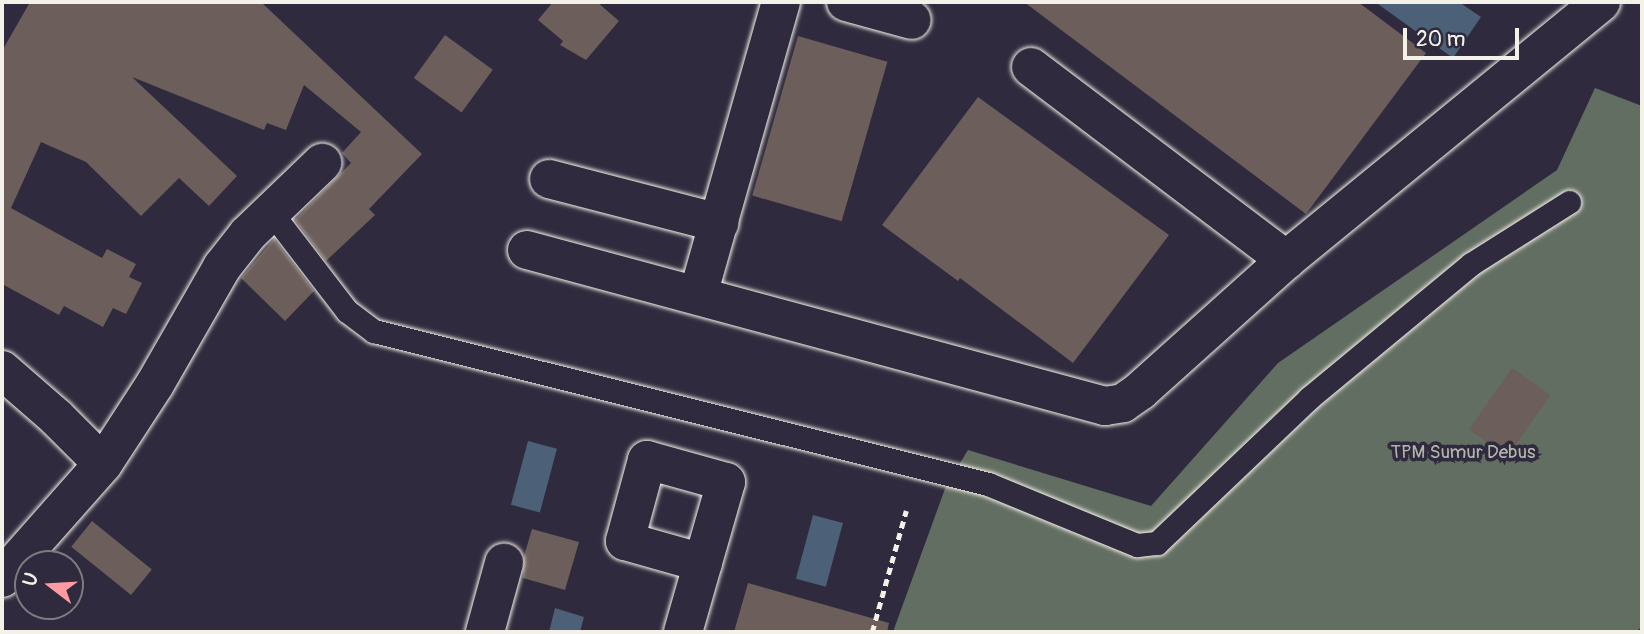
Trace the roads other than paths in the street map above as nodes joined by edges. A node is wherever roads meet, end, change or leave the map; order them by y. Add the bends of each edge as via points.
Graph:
1 (781, 2) edge
2 (846, 2) edge
3 (1601, 2) edge
4 (912, 20) dead end
5 (1031, 66) dead end
6 (322, 163) dead end
7 (550, 179) dead end
8 (1569, 202) dead end
9 (271, 212) junction
10 (719, 223) junction
11 (527, 250) dead end
12 (1286, 260) junction
13 (698, 295) junction
14 (2, 370) edge
15 (103, 464) junction
16 (505, 563) dead end
17 (703, 563) dead end
18 (2, 578) edge
19 (485, 632) edge
20 (683, 632) edge

1 - 10 street
2 - 4 street
3 - 12 street
5 - 12 street
6 - 9 street
7 - 10 street
8 - 9 lane via 1471,264 1309,398 1157,544 1137,545 988,485 374,331 347,311
9 - 15 street via 222,267
10 - 13 street
11 - 13 street
12 - 13 street via 1140,391 1123,403 1105,406
14 - 15 street
15 - 18 street
16 - 19 street
17 - 20 street

